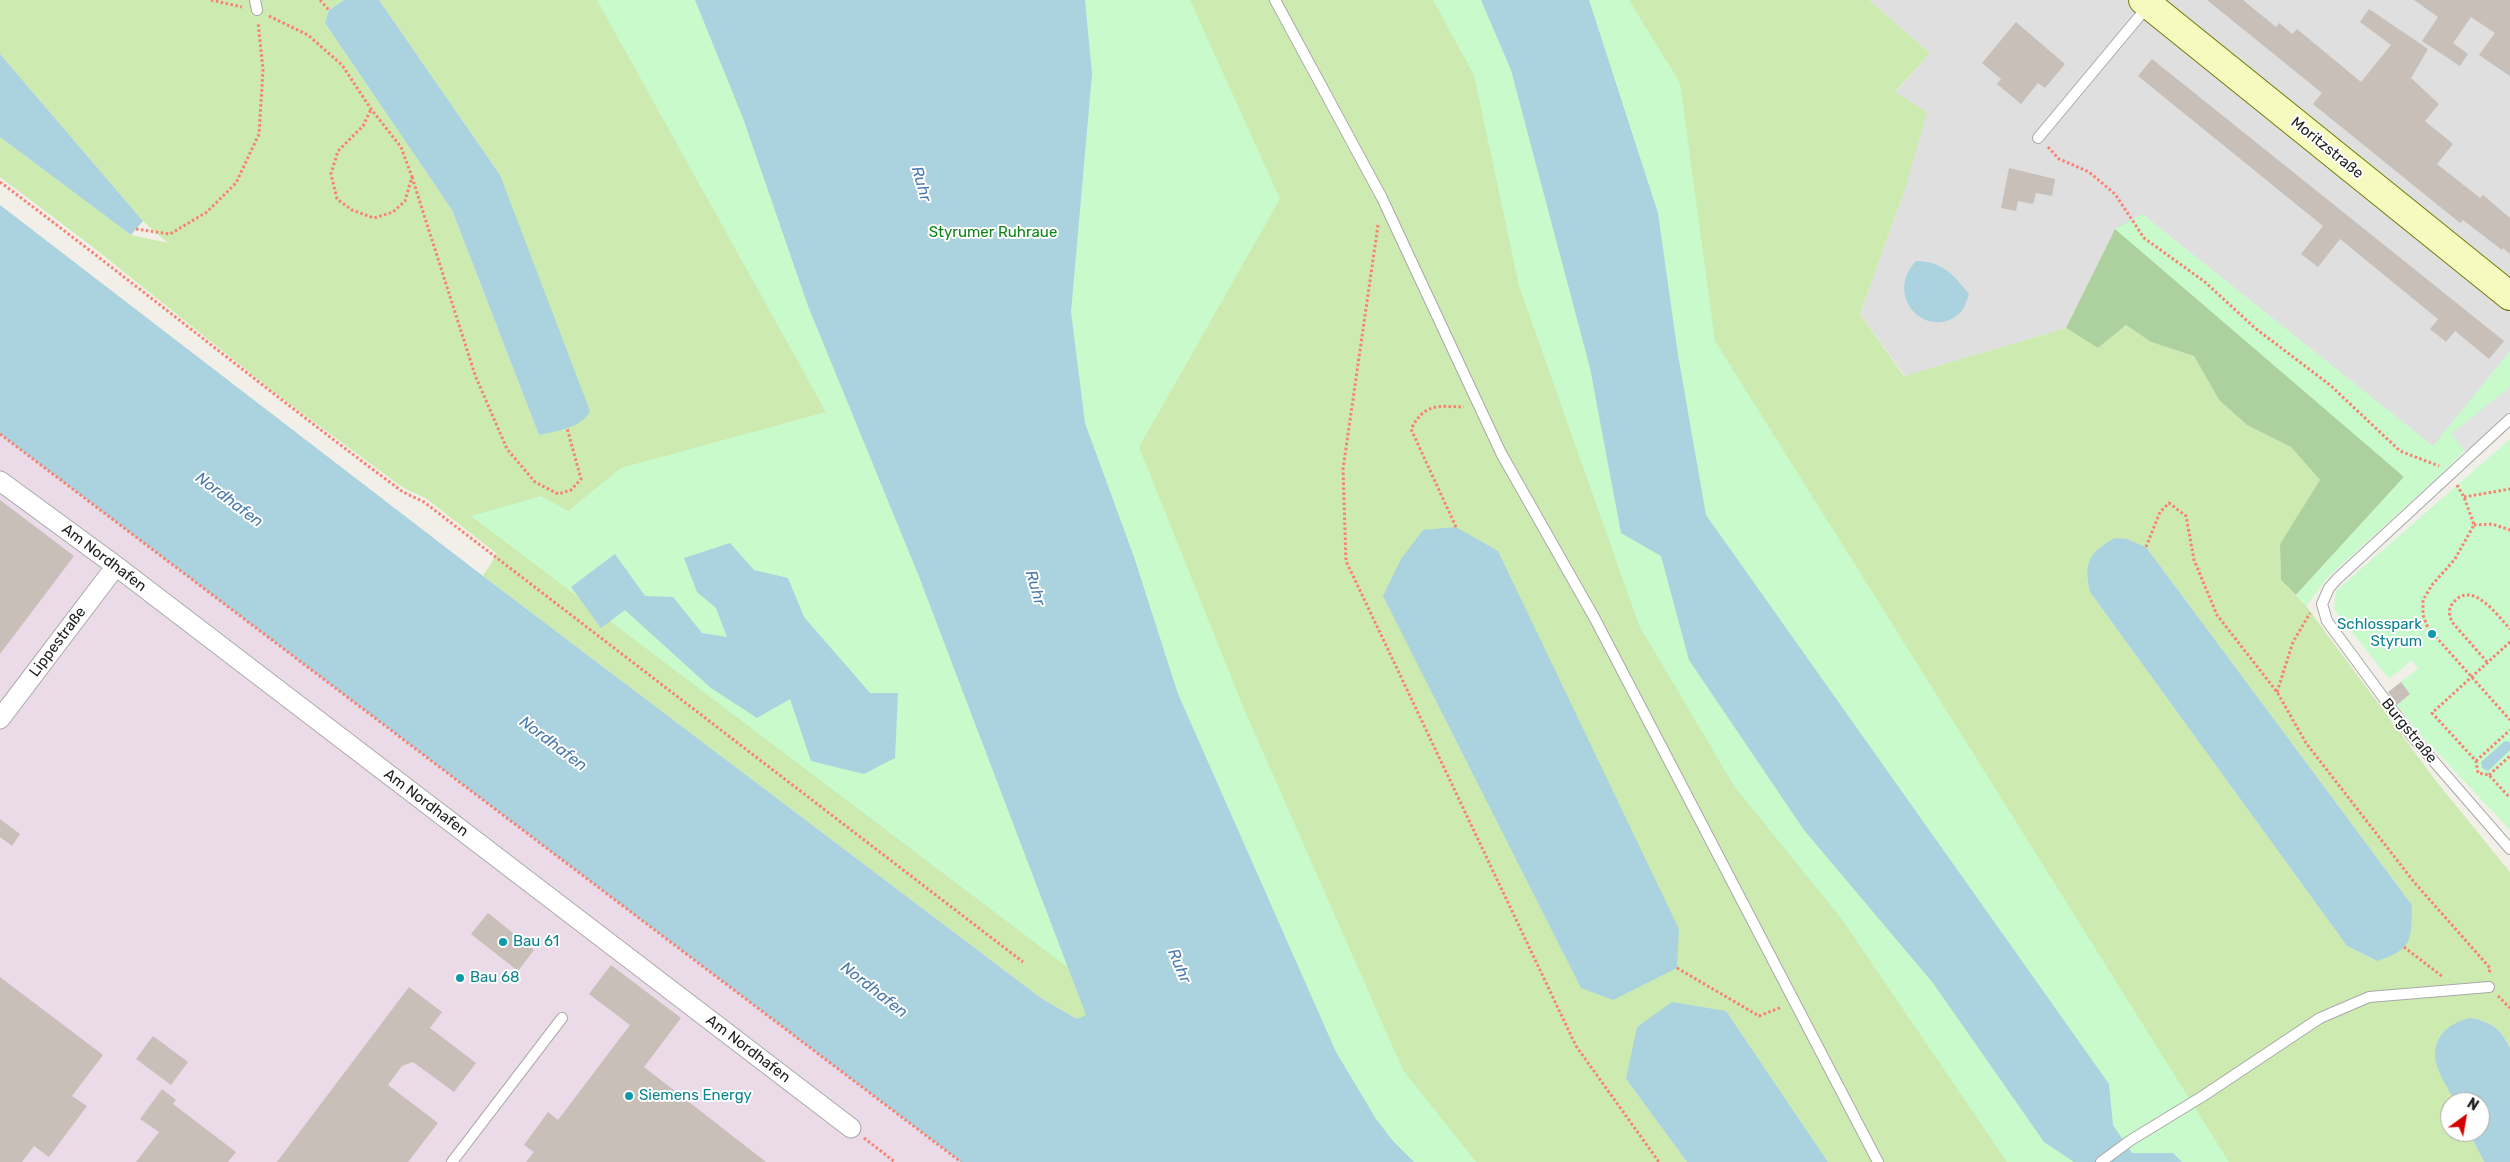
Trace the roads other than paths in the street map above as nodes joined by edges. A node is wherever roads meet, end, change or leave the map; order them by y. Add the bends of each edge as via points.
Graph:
1 (1275, 0) edge
2 (2146, 2) edge
3 (2038, 138) road end
4 (2510, 296) edge
5 (2510, 419) edge
6 (0, 481) edge
7 (116, 566) junction
8 (0, 719) edge
9 (2510, 849) edge
10 (2488, 987) road end
11 (562, 1018) dead end
12 (851, 1128) road end
13 (452, 1162) edge
14 (1878, 1162) edge
15 (2101, 1162) edge

1 - 14 lane via 1382,198 1501,453 1595,619
2 - 3 lane
2 - 4 main road, Moritzstraße
5 - 9 lane, Burgstraße via 2337,580 2329,588 2322,604 2327,621 2411,735
6 - 7 street, Am Nordhafen
7 - 8 street, Lippestraße
7 - 12 street, Am Nordhafen
10 - 15 lane via 2369,997 2320,1018
11 - 13 lane

